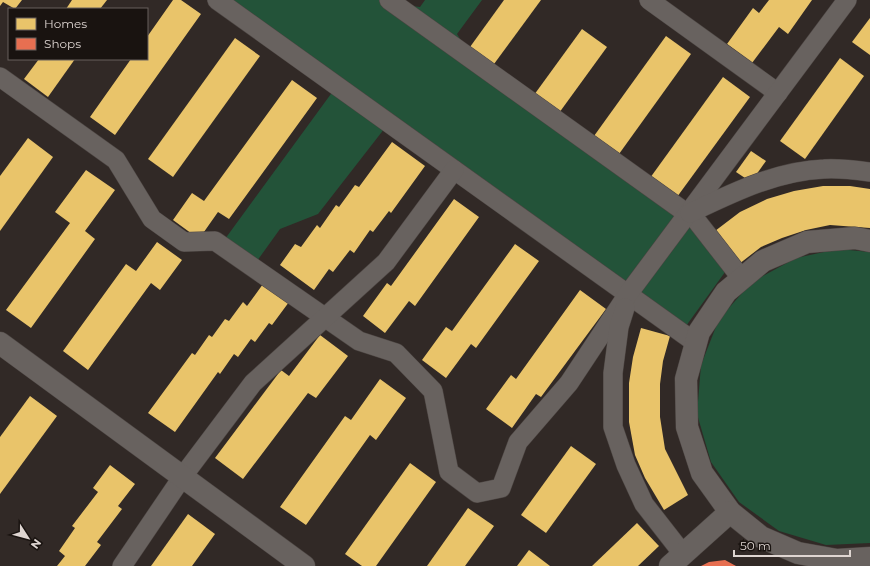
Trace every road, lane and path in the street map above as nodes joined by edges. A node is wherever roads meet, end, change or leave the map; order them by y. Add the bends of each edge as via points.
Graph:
1 (217, 0) edge
2 (389, 0) edge
3 (649, 0) edge
4 (847, 0) edge
5 (0, 77) edge
6 (778, 92) junction
7 (454, 170) junction
8 (870, 172) edge
9 (688, 214) junction
10 (870, 241) edge
11 (742, 279) junction
12 (628, 294) junction
13 (326, 317) junction
14 (0, 343) edge
15 (696, 343) junction
16 (183, 476) junction
17 (730, 512) junction
18 (870, 558) edge
19 (676, 560) edge
20 (122, 566) edge
21 (304, 566) edge

1 - 7 street
2 - 9 street
3 - 6 street
4 - 6 street
5 - 13 street via 116,160 152,219 184,242 215,242
6 - 9 street
7 - 12 street
7 - 13 street via 386,262
8 - 9 street via 824,168 775,177 731,193
9 - 11 street via 696,220
9 - 12 street
10 - 11 street via 856,238 807,242 763,261
11 - 15 street via 726,292 699,332
12 - 13 street via 569,383 518,442 501,488 476,492 449,472 433,391 396,353 359,341
12 - 15 street
12 - 19 street via 619,327 614,373 613,426 626,465 644,504
13 - 16 street via 253,383
14 - 16 street
15 - 17 street via 686,379 687,427 702,473
16 - 20 street
16 - 21 street
17 - 18 street via 761,537 798,553 837,560
17 - 19 street

